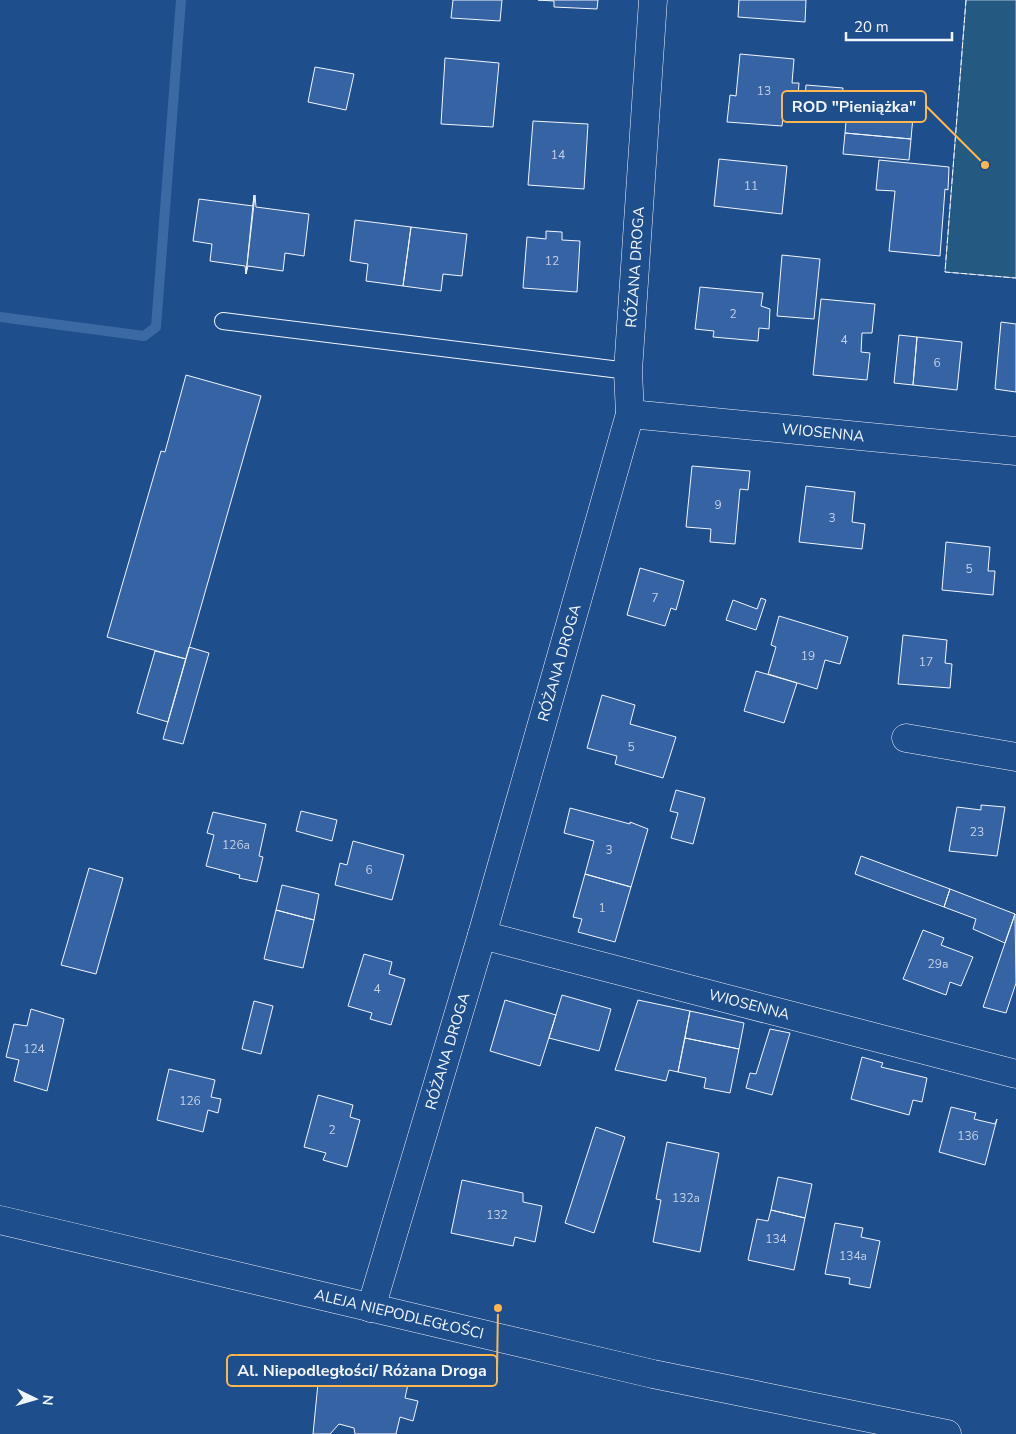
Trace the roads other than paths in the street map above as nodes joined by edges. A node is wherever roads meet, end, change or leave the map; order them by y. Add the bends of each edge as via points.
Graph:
1 (653, 0) edge
2 (223, 321) dead end
3 (628, 371) junction
4 (630, 414) junction
5 (1016, 451) edge
6 (906, 738) dead end
7 (1016, 757) edge
8 (482, 935) junction
9 (1016, 1074) edge
10 (0, 1220) edge
11 (371, 1308) junction
12 (947, 1434) edge

1 - 3 street, RÓŻANA DROGA
2 - 3 lane
3 - 4 street, RÓŻANA DROGA
4 - 5 street, WIOSENNA
4 - 8 street, RÓŻANA DROGA
6 - 7 street
8 - 9 street, WIOSENNA
8 - 11 street, RÓŻANA DROGA
10 - 11 street, ALEJA NIEPODLEGŁOŚCI
11 - 12 street, ALEJA NIEPODLEGŁOŚCI via 653,1374

